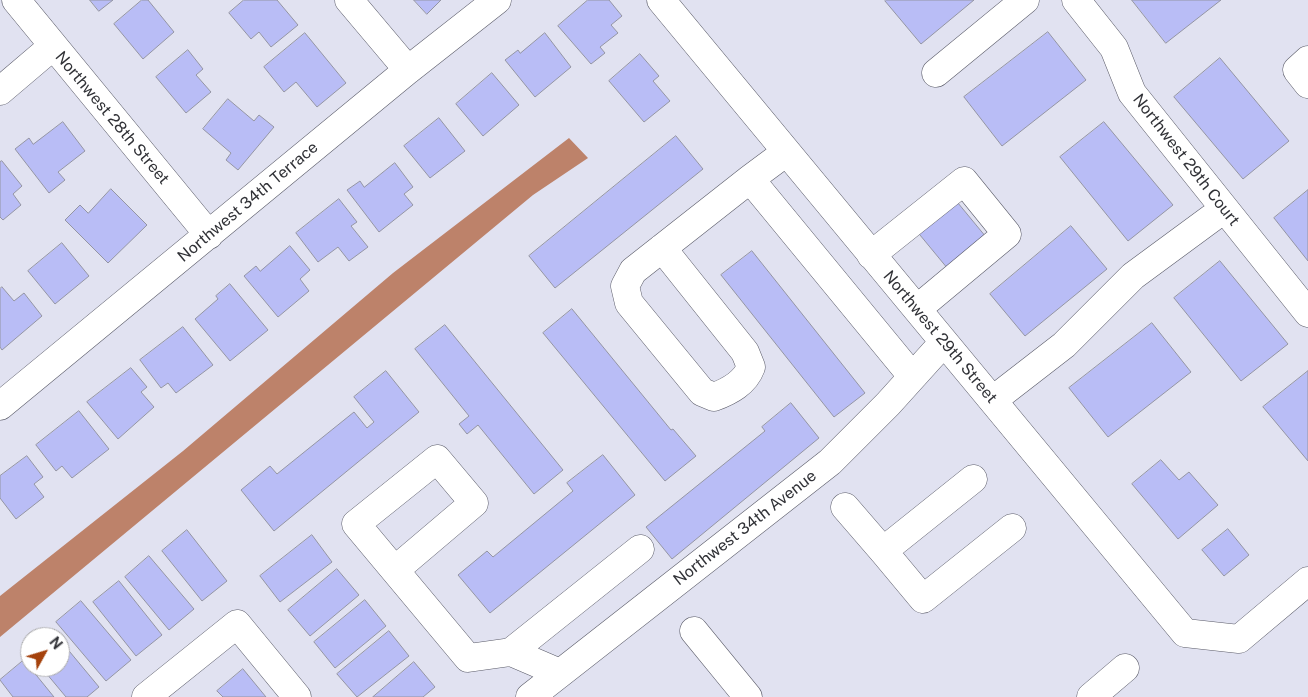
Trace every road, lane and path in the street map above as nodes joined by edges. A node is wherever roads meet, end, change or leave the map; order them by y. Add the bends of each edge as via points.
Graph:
1 (16, 0) edge
2 (349, 0) edge
3 (497, 0) edge
4 (661, 0) edge
5 (1025, 0) edge
6 (1076, 0) edge
7 (53, 46) junction
8 (1308, 60) edge
9 (408, 70) junction
10 (936, 73) dead end
11 (1308, 84) edge
12 (0, 91) edge
13 (785, 153) junction
14 (750, 179) junction
15 (1224, 209) junction
16 (209, 235) junction
17 (662, 248) junction
18 (871, 255) junction
19 (917, 309) junction
20 (1308, 313) edge
21 (944, 342) junction
22 (912, 376) junction
23 (993, 400) junction
24 (0, 406) edge
25 (973, 479) dead end
26 (845, 507) dead end
27 (1012, 528) dead end
28 (640, 549) dead end
29 (883, 551) junction
30 (395, 570) dead end
31 (1308, 581) edge
32 (694, 631) dead end
33 (511, 652) junction
34 (1126, 668) dead end
35 (560, 673) junction
36 (146, 697) edge
37 (297, 697) edge
38 (530, 697) edge
39 (748, 697) edge
40 (1091, 697) edge

1 - 7 street, Northwest 28th Street
2 - 9 street
3 - 9 street, Northwest 34th Terrace
4 - 13 street, Northwest 29th Street
5 - 10 street
6 - 15 street, Northwest 29th Court via 1114,48 1132,93
7 - 12 street
7 - 16 street, Northwest 28th Street
8 - 11 street via 1297,70
9 - 16 street, Northwest 34th Terrace
13 - 14 street
13 - 18 street, Northwest 29th Street
14 - 17 street
14 - 22 street
15 - 20 street, Northwest 29th Court
15 - 23 street via 1133,276 1064,345
16 - 24 street, Northwest 34th Terrace
17 - 17 street via 633,271 626,286 629,303 702,392 714,397 728,392 747,376 751,367 745,352
18 - 19 street, Northwest 29th Street
18 - 19 street via 964,181 1007,234
19 - 21 street, Northwest 29th Street
21 - 22 street, Northwest 34th Avenue
21 - 23 street, Northwest 29th Street
22 - 35 street, Northwest 34th Avenue via 830,462
23 - 31 street, Northwest 29th Street via 1185,633 1239,639
25 - 29 street
26 - 29 street
27 - 29 street via 923,599
28 - 33 street
30 - 33 street via 468,658
32 - 39 street
33 - 35 street
34 - 40 street
35 - 38 street, Northwest 34th Avenue
36 - 37 street via 237,624

